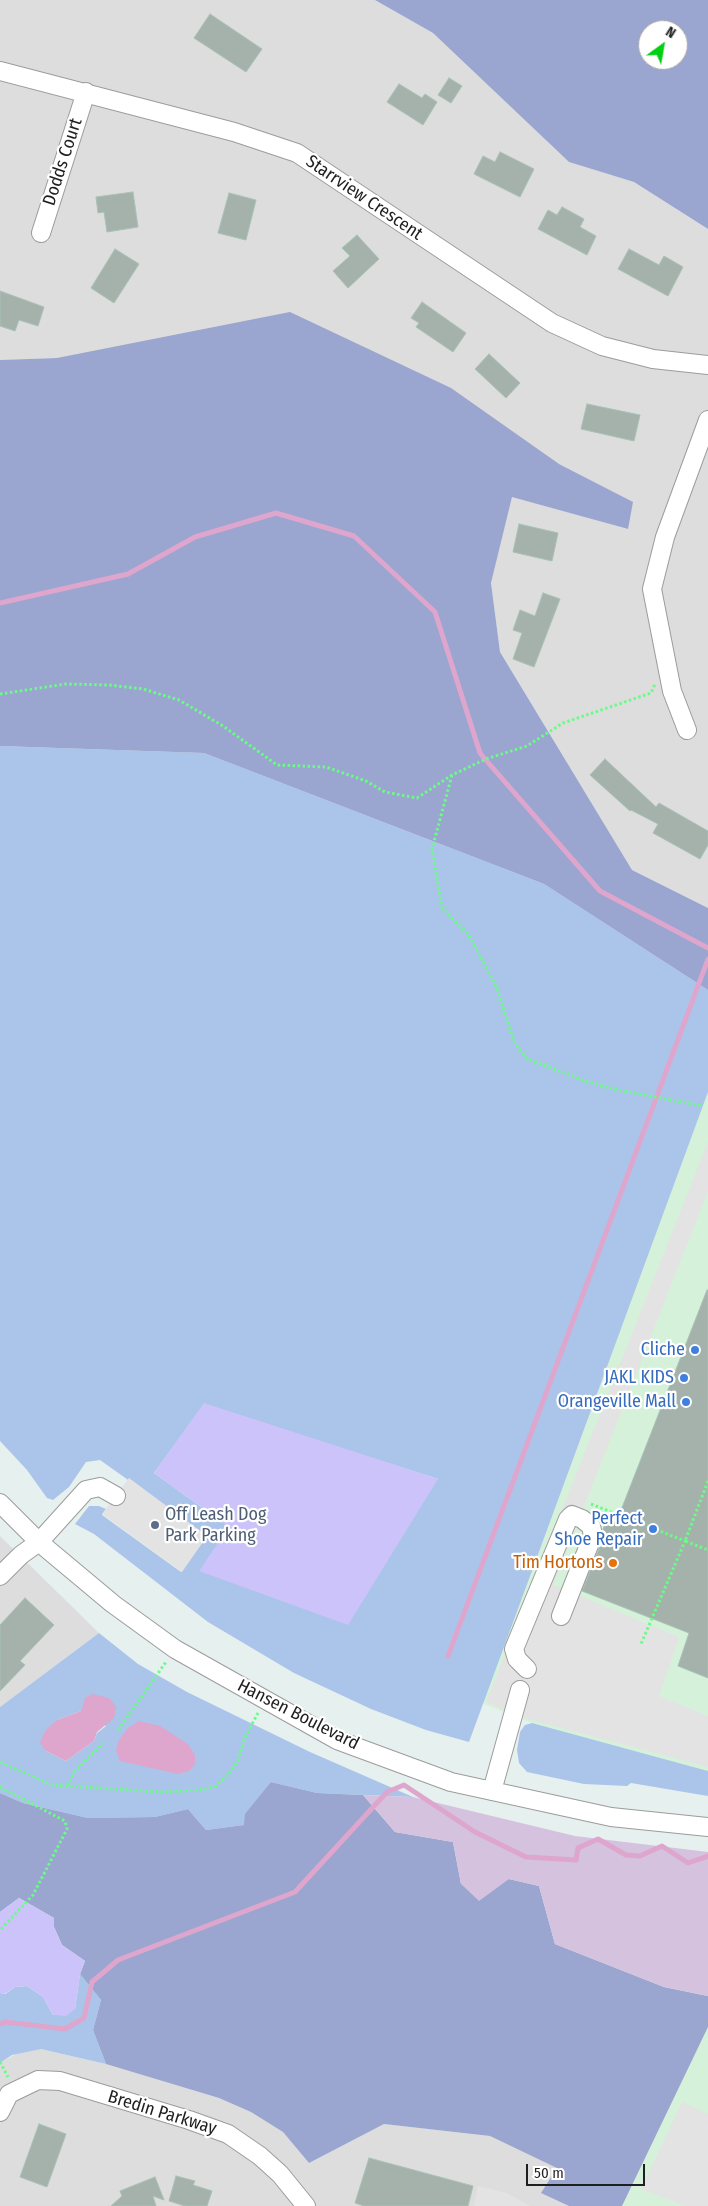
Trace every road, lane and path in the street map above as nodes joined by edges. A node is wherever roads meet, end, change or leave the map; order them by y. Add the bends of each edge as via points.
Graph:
1 (0, 71) edge
2 (86, 92) junction
3 (41, 232) dead end
4 (708, 365) edge
5 (708, 420) edge
6 (651, 693) dead end
7 (0, 694) edge
8 (687, 730) dead end
9 (452, 775) junction
10 (703, 1106) dead end
11 (708, 1481) edge
12 (116, 1496) dead end
13 (0, 1503) edge
14 (588, 1503) dead end
15 (685, 1541) junction
16 (39, 1542) junction
17 (708, 1550) edge
18 (0, 1576) edge
19 (561, 1616) dead end
20 (641, 1644) dead end
21 (175, 1649) junction
22 (527, 1669) dead end
23 (520, 1690) dead end
24 (267, 1700) junction
25 (118, 1730) dead end
26 (103, 1743) dead end
27 (0, 1762) edge
28 (68, 1786) junction
29 (0, 1787) edge
30 (492, 1791) junction
31 (708, 1827) edge
32 (0, 1930) edge
33 (3, 2106) edge
34 (306, 2206) edge

1 - 2 street, Starrview Crescent
2 - 3 street, Dodds Court
2 - 4 street, Starrview Crescent via 234,132 297,153 552,324 602,346 653,359
5 - 8 street via 666,537 652,589 672,691
6 - 9 path via 563,723 527,746 486,759
7 - 9 path via 66,684 143,689 179,700 223,726 277,765 326,767 366,781 385,792 417,798
9 - 10 path via 432,849 442,908 468,934 496,986 515,1044 528,1059 588,1082
11 - 15 path
12 - 16 street via 100,1487 86,1490
13 - 16 street, Hansen Boulevard
14 - 15 path
15 - 17 path
15 - 20 path
16 - 18 street
16 - 21 street, Hansen Boulevard via 113,1604
19 - 22 street via 593,1535 592,1526 572,1515 514,1649 517,1659
21 - 24 street, Hansen Boulevard
21 - 25 path
23 - 30 street
24 - 28 path via 253,1720 238,1760 216,1786 161,1792
24 - 30 street, Hansen Boulevard via 337,1740 451,1782
26 - 28 path via 74,1772
27 - 28 path via 52,1785
29 - 32 path via 65,1821 67,1829 33,1895
30 - 31 street, Hansen Boulevard via 611,1817
33 - 34 street, Bredin Parkway via 10,2094 22,2086 38,2080 60,2081 190,2120 228,2134 260,2156 280,2174

